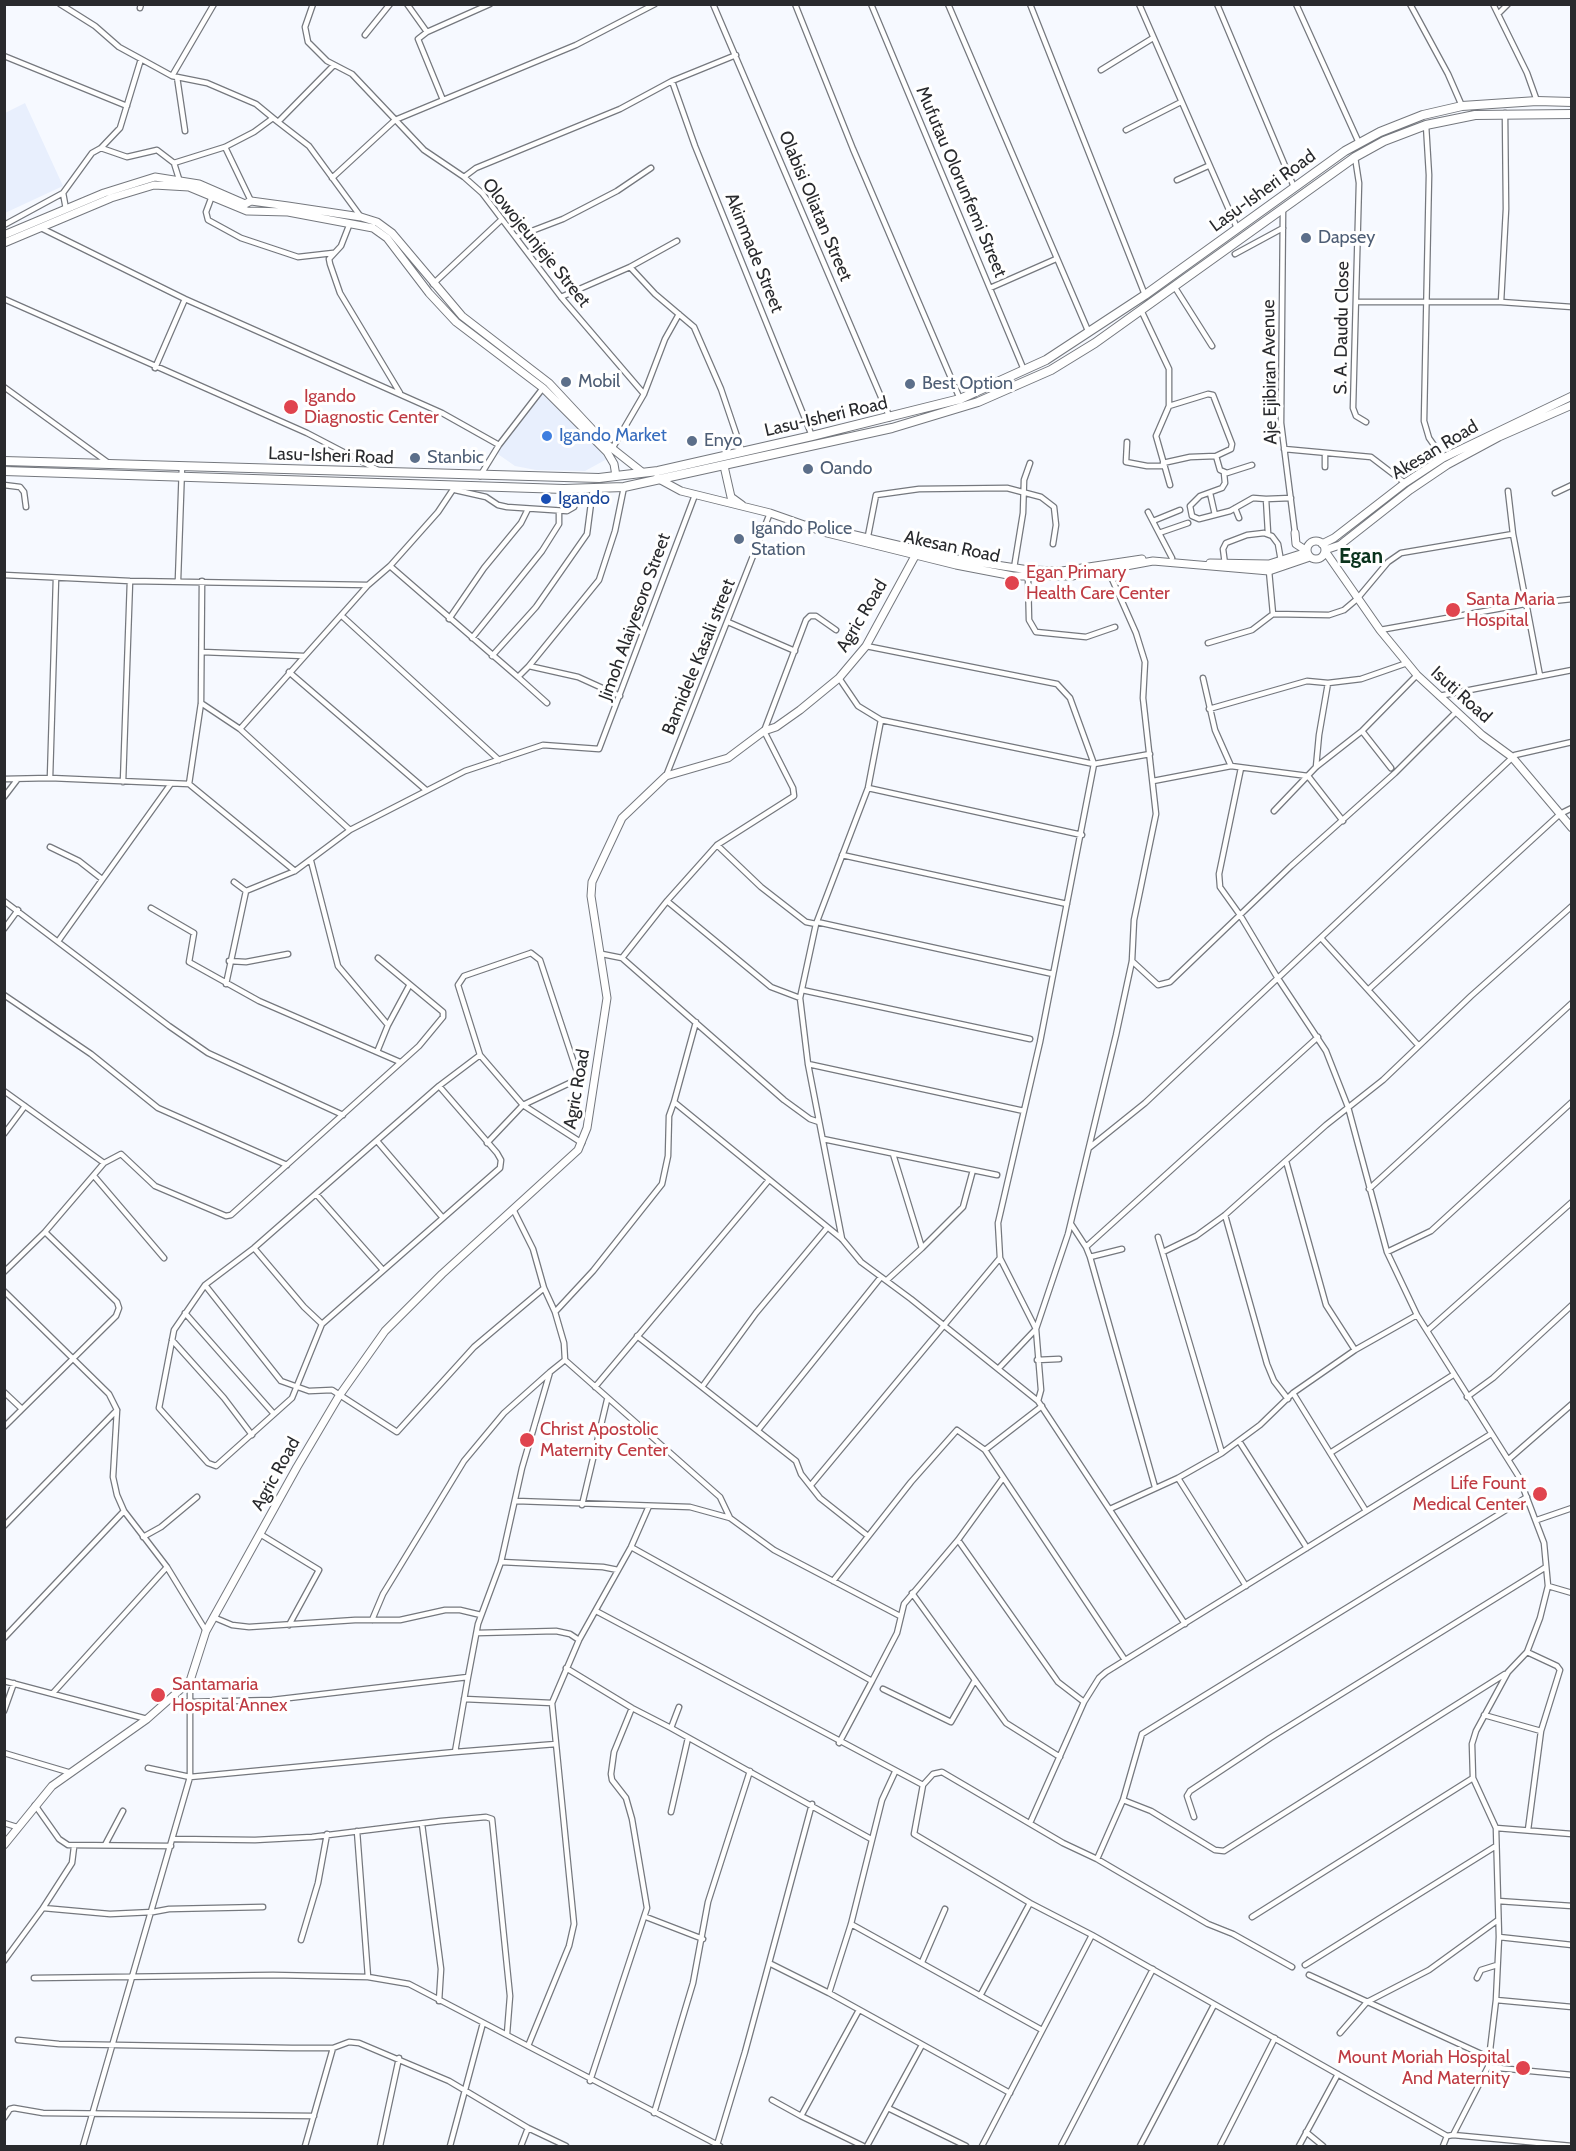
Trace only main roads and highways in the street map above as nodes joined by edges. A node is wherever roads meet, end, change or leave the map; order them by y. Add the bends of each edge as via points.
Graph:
1 (1572, 102) edge
2 (1572, 114) edge
3 (4, 460) edge
4 (4, 471) edge

1 - 3 main road, Lasu-Isheri Road via 1462,106 1403,122 1359,143 1145,295 1024,371 960,399 812,436 642,472 587,478
2 - 4 main road, Lasu-Isheri Road via 1505,112 1452,118 1384,141 1355,157 1051,370 978,402 892,428 624,487 455,488

